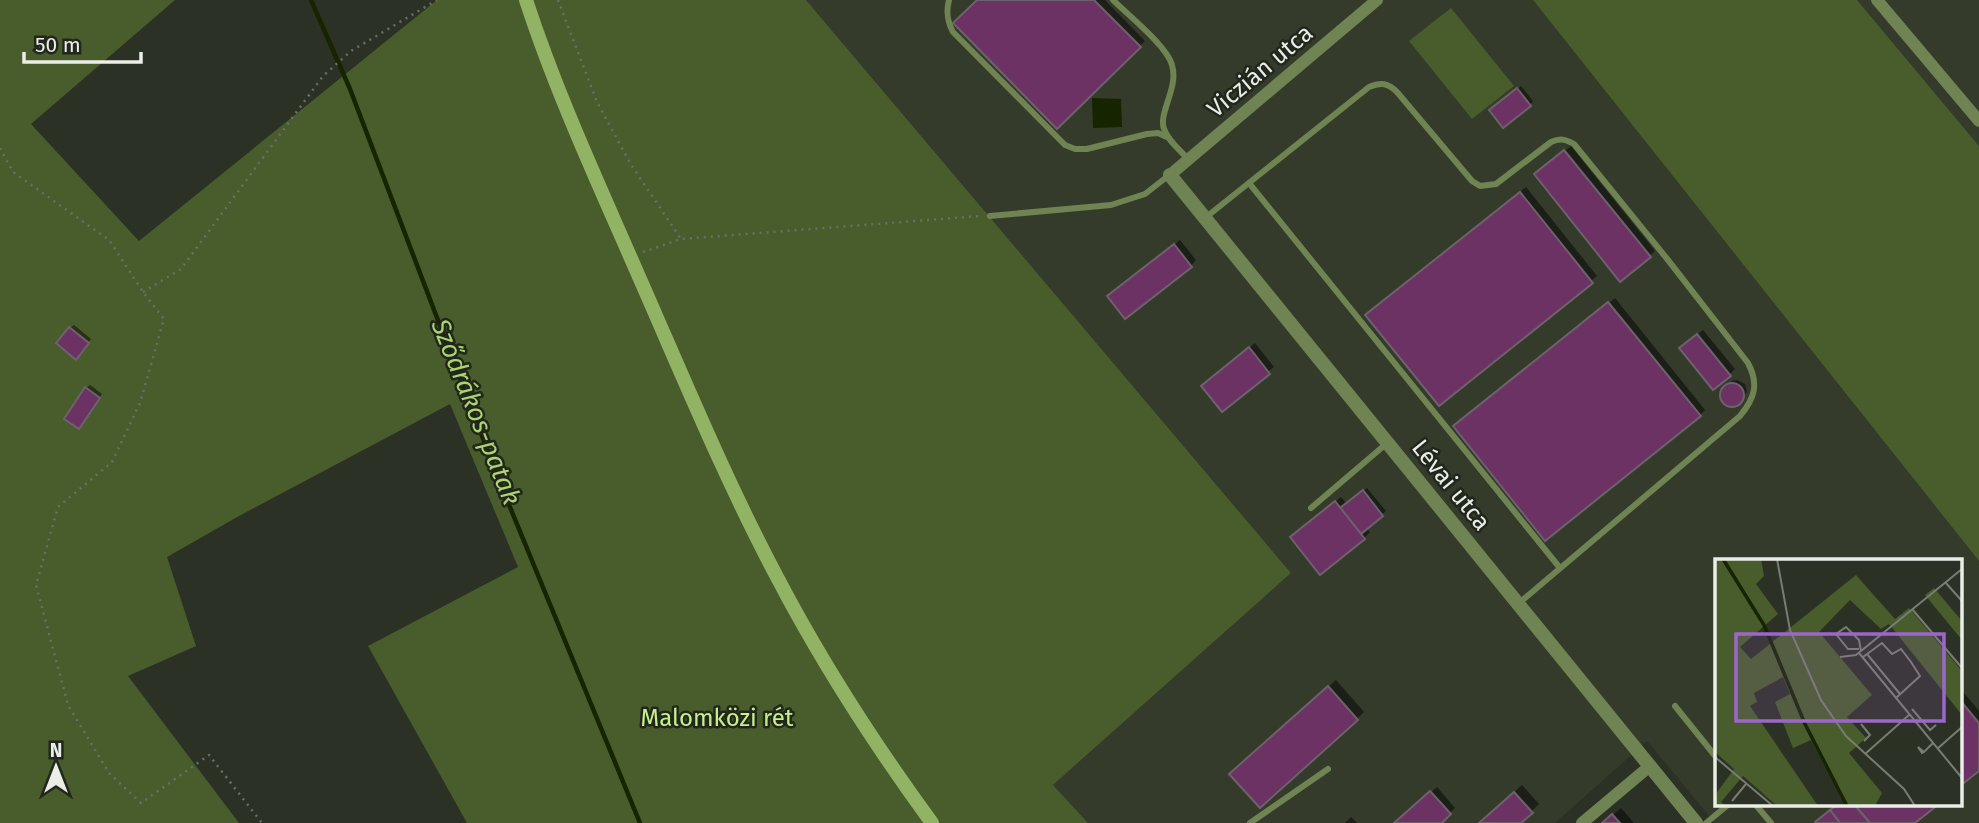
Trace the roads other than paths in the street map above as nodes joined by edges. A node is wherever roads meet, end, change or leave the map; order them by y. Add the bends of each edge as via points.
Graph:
1 (526, 0) edge
2 (949, 0) edge
3 (1113, 0) edge
4 (1377, 0) edge
5 (1877, 0) edge
6 (1979, 121) edge
7 (1170, 138) junction
8 (1188, 159) junction
9 (1170, 174) junction
10 (1249, 183) junction
11 (990, 216) road end
12 (1205, 218) junction
13 (1387, 443) junction
14 (1311, 509) dead end
15 (1560, 568) junction
16 (1518, 604) junction
17 (1675, 706) dead end
18 (1715, 755) edge
19 (1650, 766) junction
20 (1328, 769) dead end
21 (1726, 806) edge
22 (1757, 806) edge
23 (932, 823) edge
24 (1250, 823) edge
25 (1582, 823) edge
26 (1696, 823) edge
27 (1706, 823) edge
28 (1771, 823) edge

1 - 23 main road via 552,74 630,256 776,576 849,702
2 - 7 lane via 947,13 953,32 1065,145 1087,149 1158,133
3 - 7 lane via 1167,53 1172,65 1174,79 1163,120
4 - 8 street, Viczián utca
5 - 6 street
7 - 8 lane
8 - 9 street, Viczián utca
9 - 11 lane via 1145,194 1111,205
9 - 12 street, Lévai utca
10 - 12 lane
10 - 15 lane
10 - 15 lane via 1370,87 1385,84 1480,186 1496,184 1551,142 1558,139 1574,144 1668,260 1748,363 1755,381 1753,398 1740,416
12 - 13 street, Lévai utca
13 - 14 lane
13 - 16 street, Lévai utca
15 - 16 lane
16 - 19 street, Lévai utca
17 - 18 lane
19 - 25 street
19 - 26 street, Lévai utca
20 - 24 lane
21 - 27 lane
22 - 28 lane

